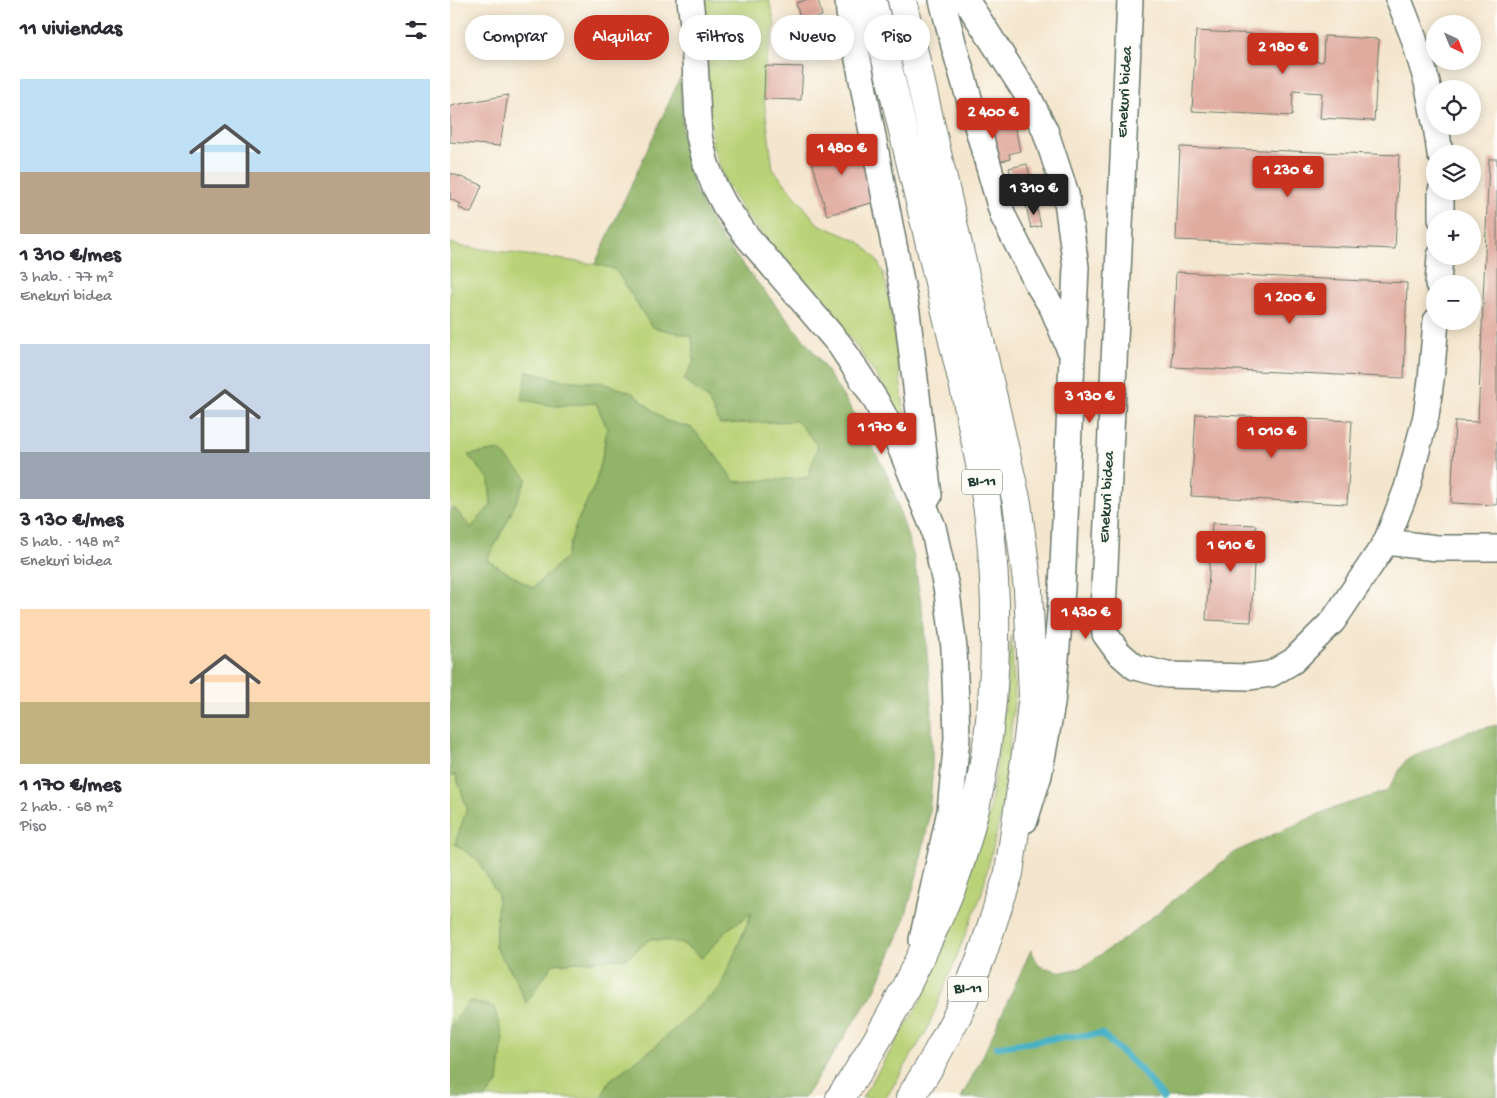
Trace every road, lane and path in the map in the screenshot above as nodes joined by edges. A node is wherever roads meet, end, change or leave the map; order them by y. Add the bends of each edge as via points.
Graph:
1 (690, 0) edge
2 (848, 0) edge
3 (872, 0) edge
4 (902, 0) edge
5 (942, 0) edge
6 (1130, 0) edge
7 (1399, 0) edge
8 (971, 4) edge
9 (1426, 80) edge
10 (1435, 330) edge
11 (1072, 357) junction
12 (933, 527) junction
13 (1386, 542) junction
14 (1497, 548) edge
15 (1009, 873) junction
16 (918, 963) junction
17 (840, 1098) edge
18 (910, 1098) edge

1 - 12 street via 699,136 714,185 746,235 840,344 898,442
2 - 12 street via 907,312
3 - 16 main road, BI-11 via 967,400 989,518 994,578 992,701 980,784 960,865
4 - 15 main road, BI-11 via 1017,503 1028,589 1033,695
5 - 11 street via 1003,216 1053,308
6 - 13 street, Enekuri bidea via 1103,612 1105,634 1134,667 1167,675 1248,677 1271,674 1293,661 1333,621
7 - 9 street
8 - 11 street via 1028,96 1045,130 1066,194 1076,267
10 - 13 street, Enekuri bidea via 1426,416 1407,488
11 - 15 street via 1062,590 1052,704 1039,775
12 - 16 street via 947,592 954,648 956,738 950,811
13 - 14 street via 1437,548
15 - 18 main road, BI-11 via 982,955 958,1014
16 - 17 main road, BI-11 via 887,1023

